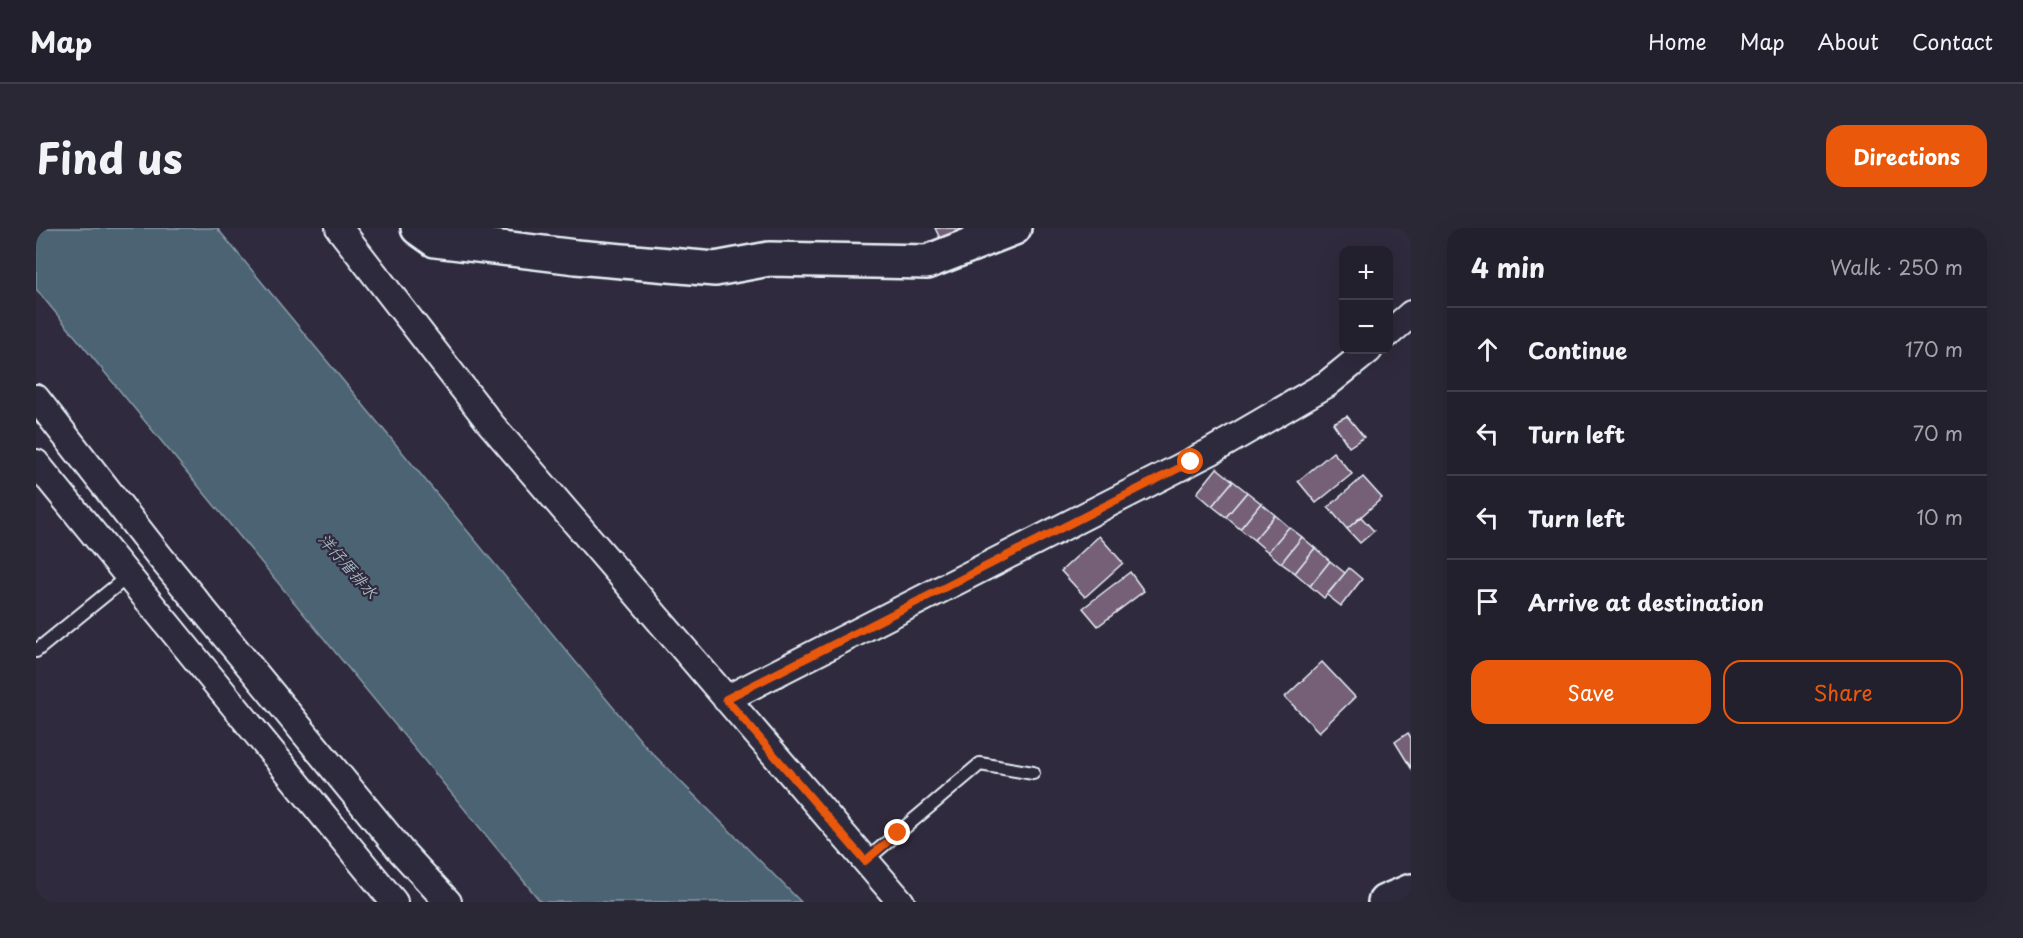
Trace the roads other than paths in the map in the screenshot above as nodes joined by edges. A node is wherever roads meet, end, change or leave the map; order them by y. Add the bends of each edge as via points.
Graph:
1 (339, 228) edge
2 (418, 228) edge
3 (1014, 228) edge
4 (1411, 314) edge
5 (1393, 330) edge
6 (1364, 354) edge
7 (36, 398) edge
8 (36, 463) edge
9 (127, 577) junction
10 (36, 651) edge
11 (726, 699) junction
12 (1033, 773) dead end
13 (865, 861) junction
14 (1411, 891) edge
15 (394, 902) edge
16 (448, 902) edge
17 (902, 902) edge
18 (1385, 902) edge

1 - 11 street via 489,423
2 - 3 street via 435,240 715,269 769,259 927,262
4 - 5 street
6 - 11 street via 1327,384 1210,453
7 - 16 street via 160,557 394,842
8 - 9 street
9 - 10 lane
9 - 15 street
11 - 13 street
12 - 13 lane via 980,764
13 - 17 street
14 - 18 street

